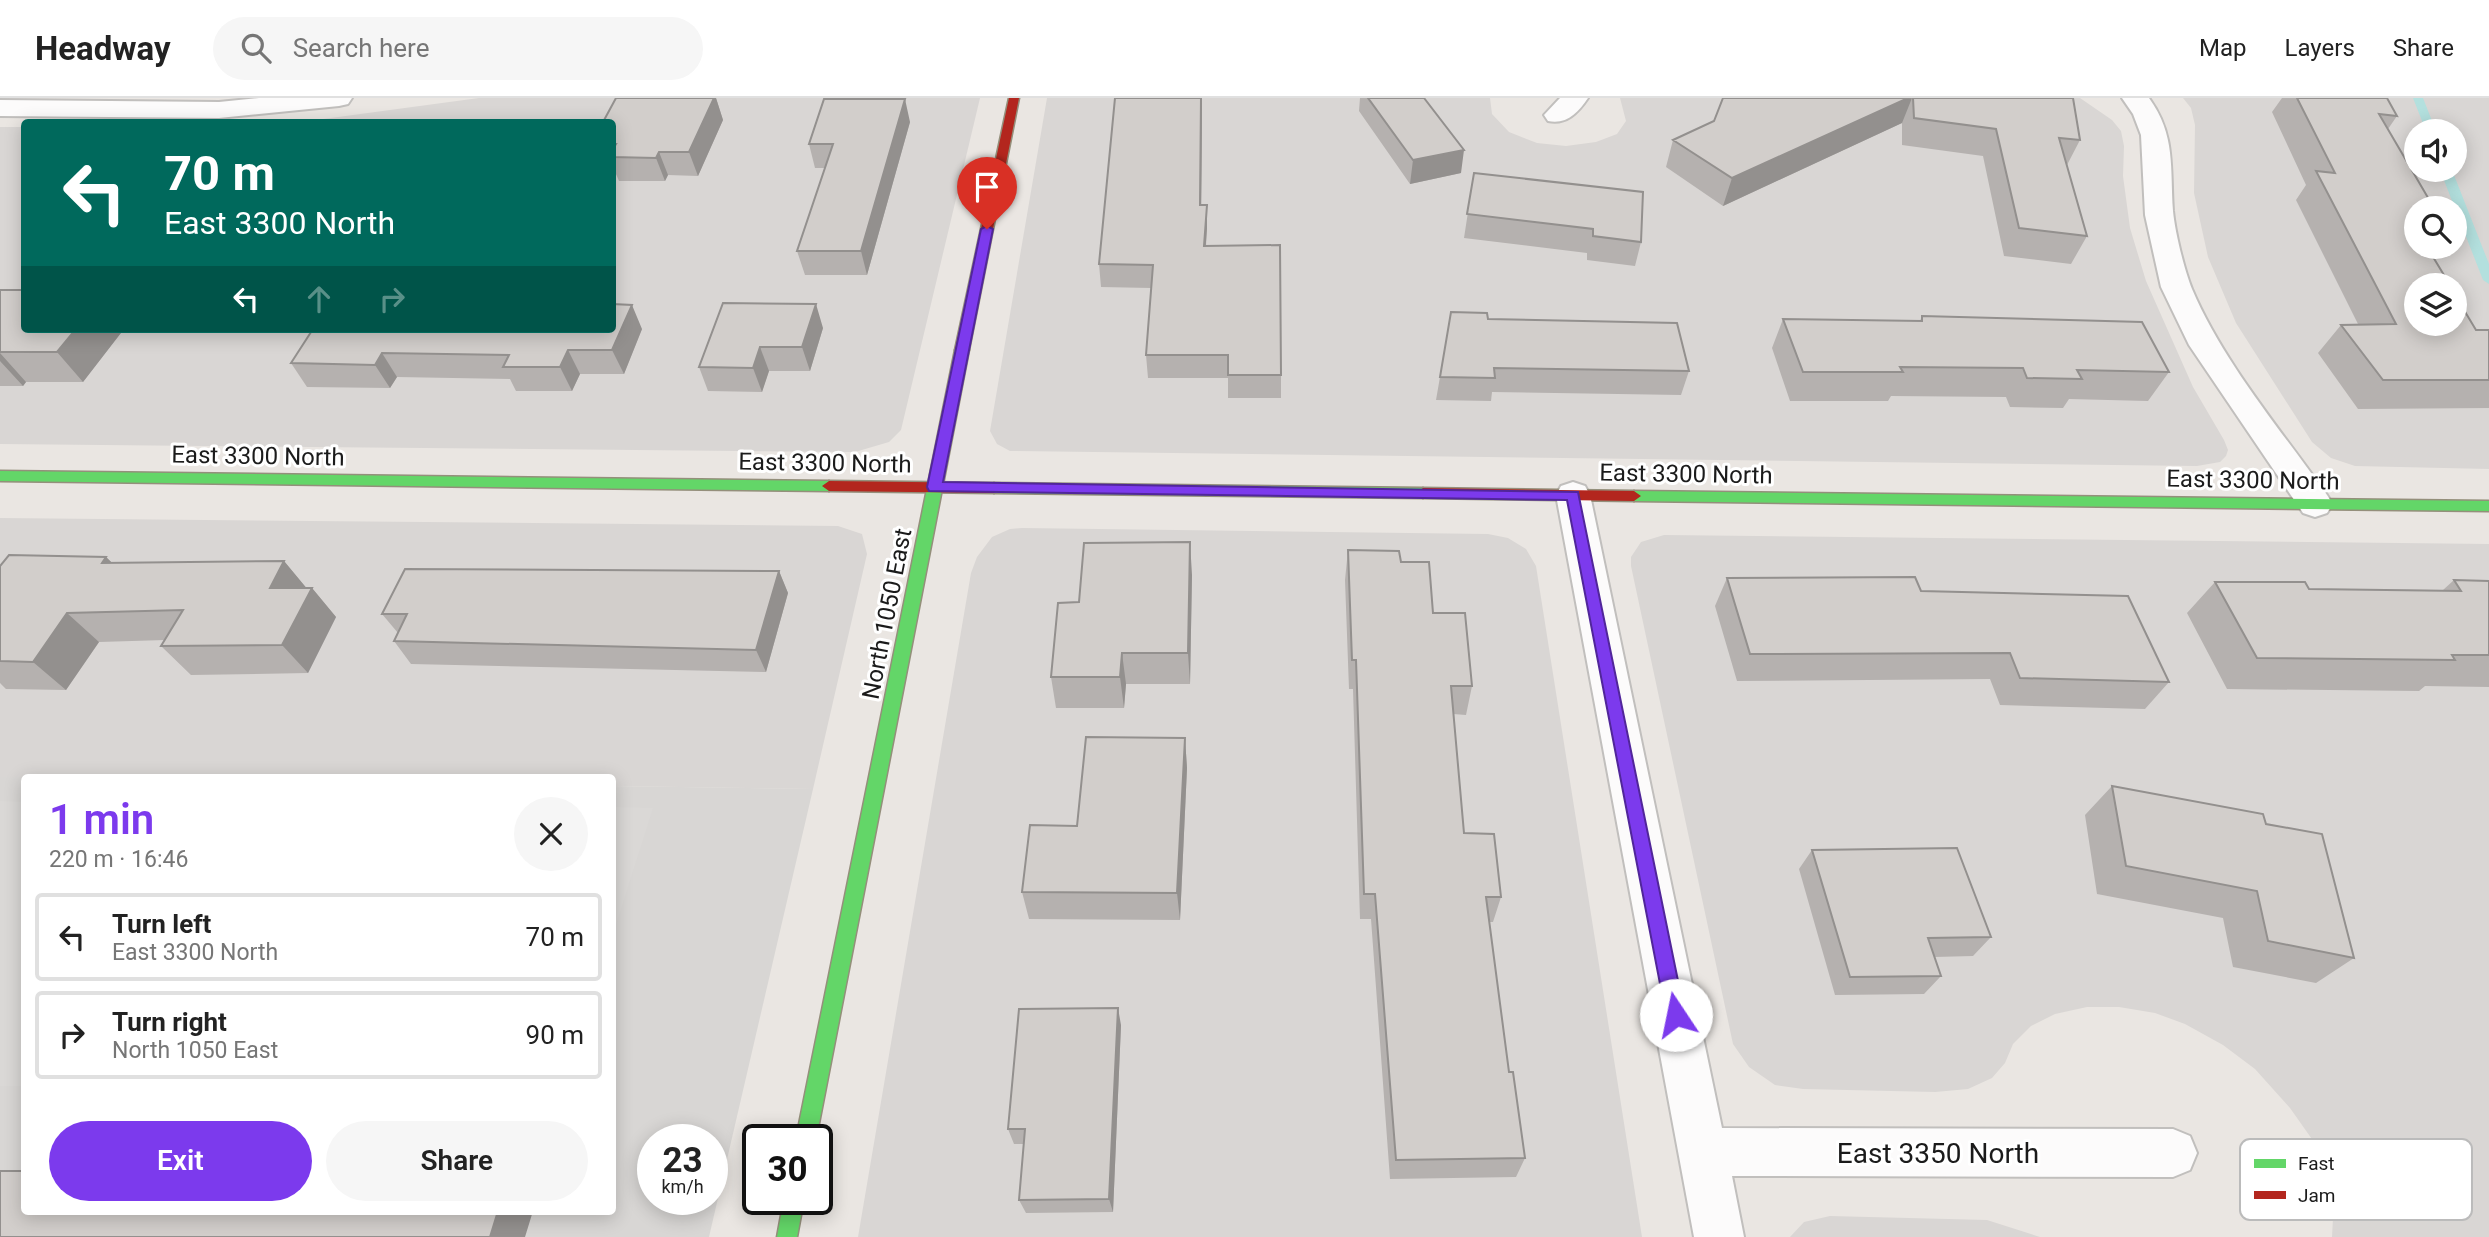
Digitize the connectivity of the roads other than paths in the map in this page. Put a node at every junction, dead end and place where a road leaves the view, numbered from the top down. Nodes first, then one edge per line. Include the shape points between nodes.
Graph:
1 (339, 98) edge
2 (1014, 98) edge
3 (2135, 98) edge
4 (0, 108) edge
5 (0, 476) edge
6 (934, 487) junction
7 (1573, 495) junction
8 (2315, 503) junction
9 (2489, 506) edge
10 (809, 1124) edge
11 (1703, 1152) junction
12 (2173, 1153) dead end
13 (791, 1215) edge
14 (787, 1237) edge
15 (1719, 1237) edge

1 - 4 street via 219,110
2 - 6 street, North 1050 East
3 - 8 street via 2155,135 2159,215 2176,287 2206,345
5 - 6 street, East 3300 North
6 - 7 street, East 3300 North
6 - 10 street, North 1050 East
7 - 8 street, East 3300 North
7 - 11 street
8 - 9 street, East 3300 North
11 - 12 street, East 3350 North
11 - 15 street
13 - 14 street

